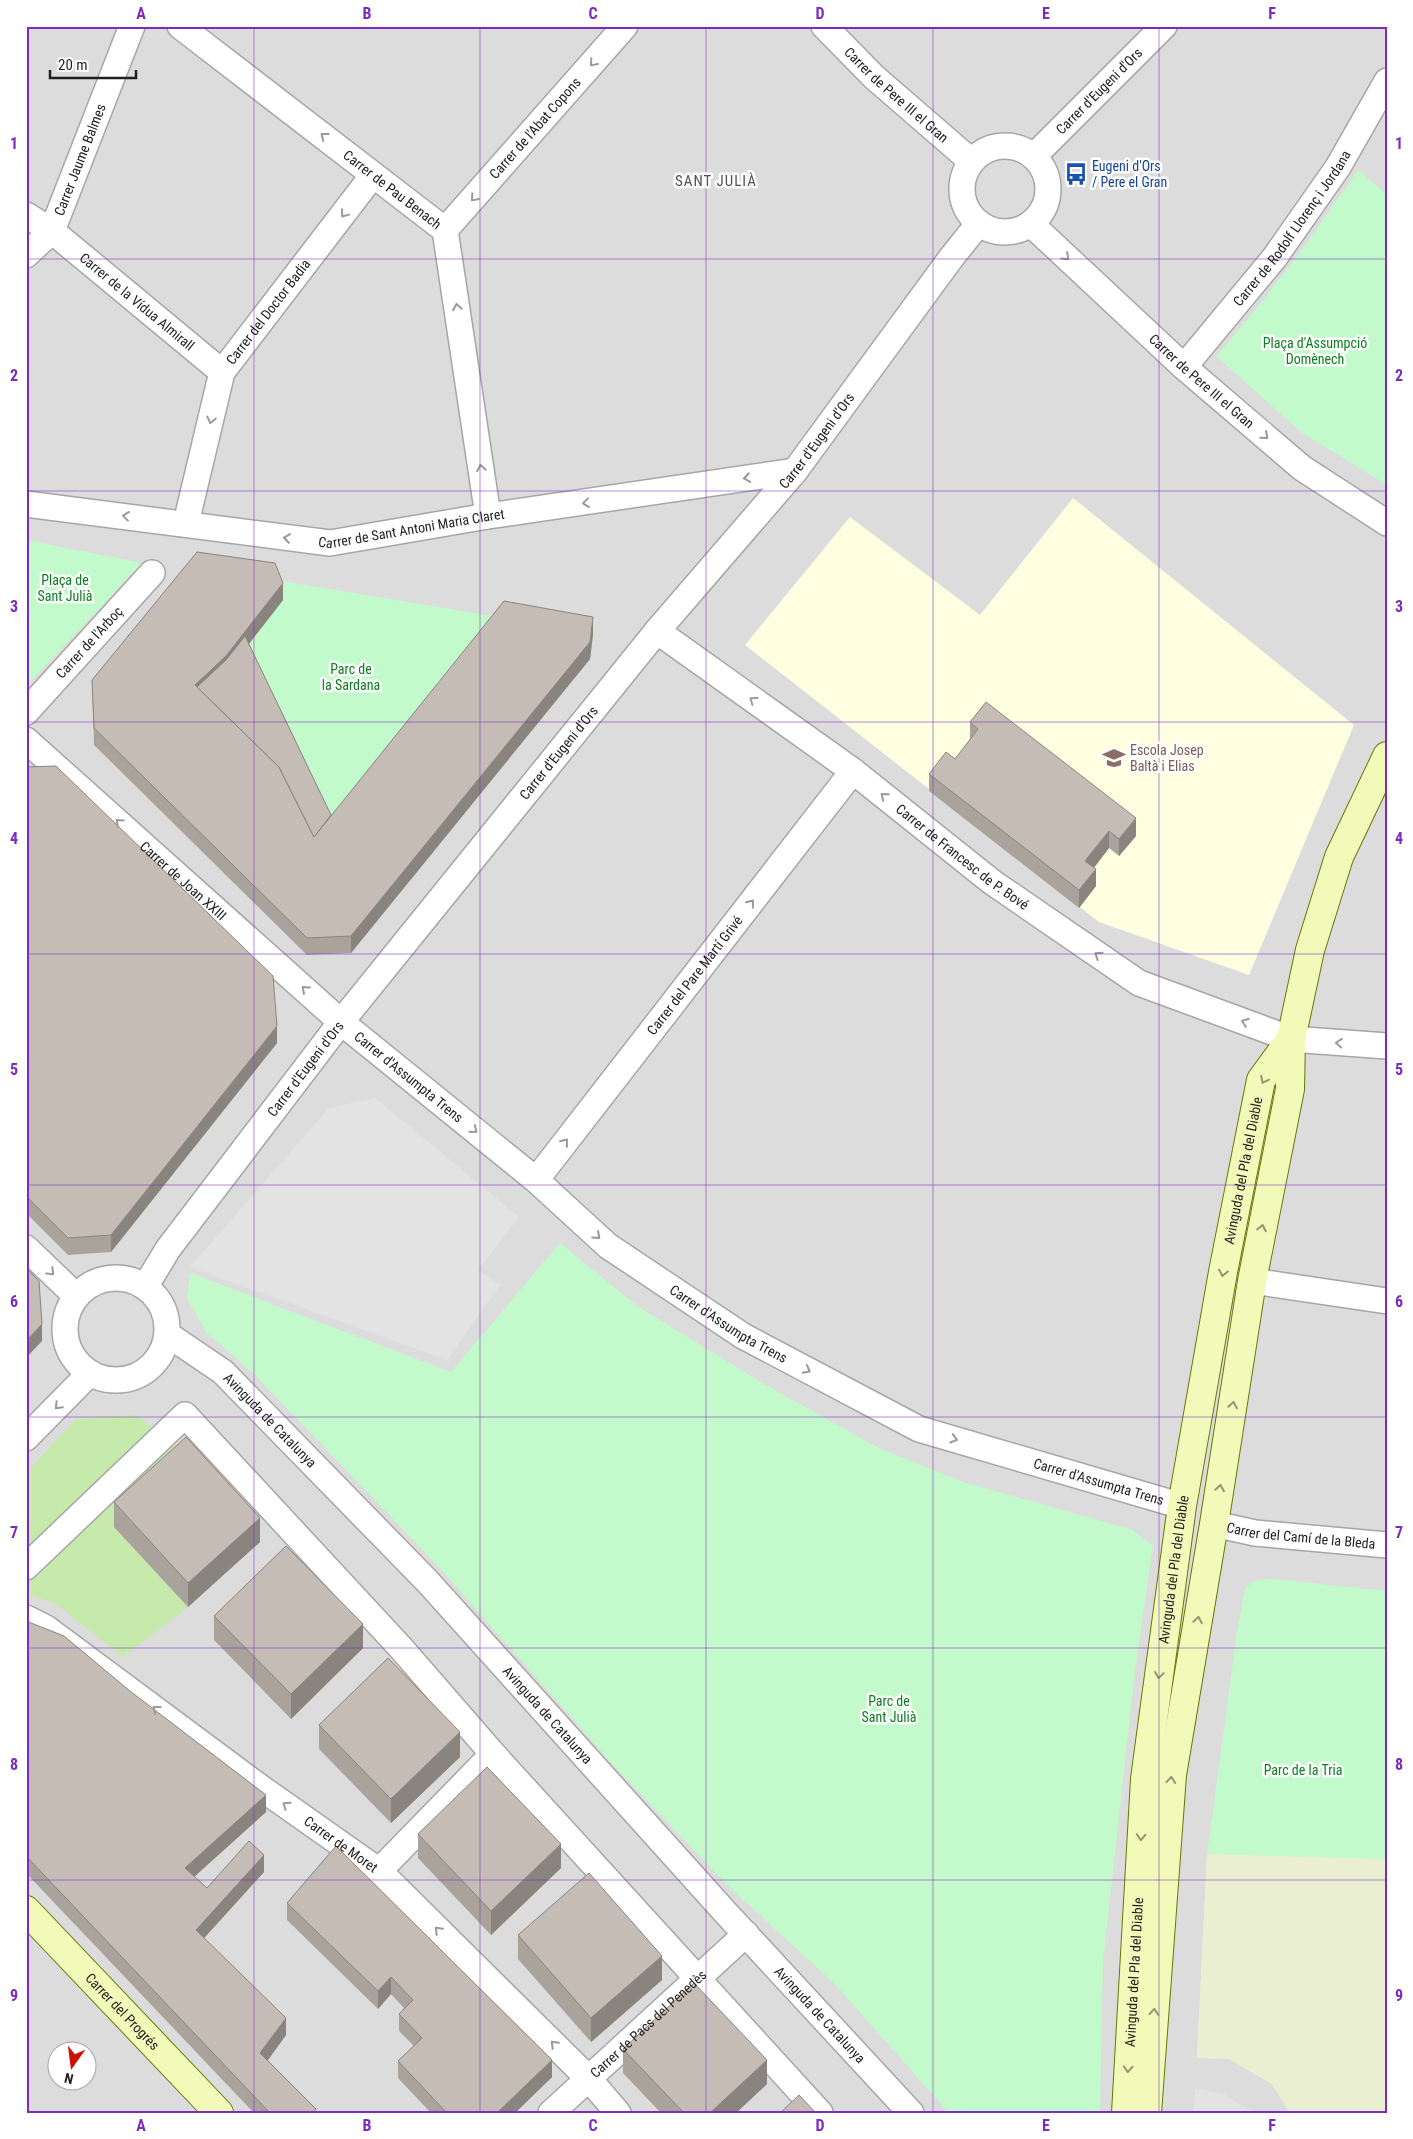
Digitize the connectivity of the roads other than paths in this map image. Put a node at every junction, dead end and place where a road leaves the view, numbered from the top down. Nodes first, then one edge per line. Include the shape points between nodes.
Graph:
1 (132, 26) edge
2 (180, 26) edge
3 (625, 26) edge
4 (824, 26) edge
5 (1164, 26) edge
6 (1387, 81) edge
7 (1034, 156) junction
8 (971, 160) junction
9 (374, 175) junction
10 (26, 215) edge
11 (978, 223) junction
12 (1031, 224) junction
13 (445, 230) junction
14 (52, 231) junction
15 (26, 255) edge
16 (1184, 367) junction
17 (222, 372) junction
18 (795, 471) junction
19 (26, 504) edge
20 (488, 516) junction
21 (186, 523) junction
22 (1387, 523) edge
23 (152, 573) dead end
24 (657, 632) junction
25 (26, 712) edge
26 (26, 740) edge
27 (1387, 756) edge
28 (853, 771) junction
29 (341, 1022) junction
30 (1291, 1040) junction
31 (1387, 1046) edge
32 (536, 1180) junction
33 (26, 1248) edge
34 (1252, 1281) junction
35 (145, 1287) junction
36 (76, 1296) junction
37 (1387, 1301) edge
38 (167, 1334) junction
39 (90, 1373) junction
40 (26, 1438) edge
41 (1182, 1506) junction
42 (1214, 1524) junction
43 (1387, 1546) edge
44 (26, 1568) edge
45 (26, 1618) edge
46 (493, 1754) junction
47 (379, 1871) junction
48 (26, 1910) edge
49 (746, 1934) junction
50 (697, 1978) junction
51 (589, 2079) junction
52 (219, 2113) edge
53 (550, 2113) edge
54 (618, 2113) edge
55 (820, 2113) edge
56 (911, 2113) edge
57 (1126, 2113) edge
58 (1147, 2113) edge

1 - 14 street, Carrer Jaume Balmes
9 -> 2 street, Carrer de Pau Benach
3 -> 13 street, Carrer de l'Abat Copons
4 - 8 street, Carrer de Pere III el Gran via 874,77
5 - 7 street, Carrer d'Eugeni d'Ors
6 - 16 street, Carrer de Rodolf Llorenç i Jordana via 1338,167 1275,256
7 - 8 street via 1017,146 1001,145 986,149
7 - 12 street via 1044,167 1049,194 1043,211
8 - 11 street via 963,176 961,191 965,206
9 - 13 street, Carrer de Pau Benach
9 -> 17 street, Carrer del Doctor Badia
10 - 14 street, Carrer de la Vídua Almirall
11 - 12 street via 990,230 1014,232
11 - 18 street, Carrer d'Eugeni d'Ors
12 -> 16 street, Carrer de Pere III el Gran
20 -> 13 street, Carrer de Pau Benach
14 - 15 street, Carrer Jaume Balmes
14 - 17 street, Carrer de la Vídua Almirall
16 -> 22 street, Carrer de Pere III el Gran via 1302,468
17 -> 21 street, Carrer del Doctor Badia
18 -> 20 street, Carrer de Sant Antoni Maria Claret
18 - 24 street, Carrer d'Eugeni d'Ors
21 -> 19 street, Carrer de Sant Antoni Maria Claret
20 -> 21 street, Carrer de Sant Antoni Maria Claret via 330,544
23 - 25 street, Carrer de l'Arboç
28 -> 24 street, Carrer de Francesc de P. Bové
24 - 29 street, Carrer d'Eugeni d'Ors
29 -> 26 street, Carrer de Joan XXIII
27 - 30 street, Avinguda del Pla del Diable via 1339,857 1310,950
30 -> 28 street, Carrer de Francesc de P. Bové via 1139,983 992,882
32 -> 28 street, Carrer del Pare Martí Grivé
29 -> 32 street, Carrer d'Assumpta Trens
29 - 35 street, Carrer d'Eugeni d'Ors via 168,1249
31 -> 30 street, Carrer de Francesc de P. Bové
34 -> 30 street, Avinguda del Pla del Diable via 1290,1088
30 -> 41 street, Avinguda del Pla del Diable via 1261,1080
32 -> 41 street, Carrer d'Assumpta Trens via 608,1246 743,1336 919,1429
33 -> 36 street
34 - 37 street
42 -> 34 street, Avinguda del Pla del Diable
35 - 36 street via 132,1280 116,1278 101,1280
35 - 38 street via 158,1300 166,1316
36 - 39 street via 67,1312 64,1329 68,1347 77,1362
38 - 39 street via 159,1356 142,1373 120,1380
38 - 49 street, Avinguda de Catalunya via 223,1372 422,1575
39 -> 40 street
41 -> 57 street, Avinguda del Pla del Diable via 1144,1779
42 - 43 street, Carrer del Camí de la Bleda via 1255,1533
58 -> 42 street, Avinguda del Pla del Diable via 1172,1775
44 - 46 street via 185,1415 293,1546 401,1648
47 -> 45 street, Carrer de Moret via 46,1628
46 - 47 street
46 - 50 street
51 -> 47 street, Carrer de Moret
48 - 52 street, Carrer del Progrés
49 - 50 street, Carrer de Pacs del Penedès
49 - 56 street, Avinguda de Catalunya
50 - 51 street, Carrer de Pacs del Penedès
50 - 55 street
51 - 53 street, Carrer de Pacs del Penedès
51 - 54 street, Carrer de Moret

